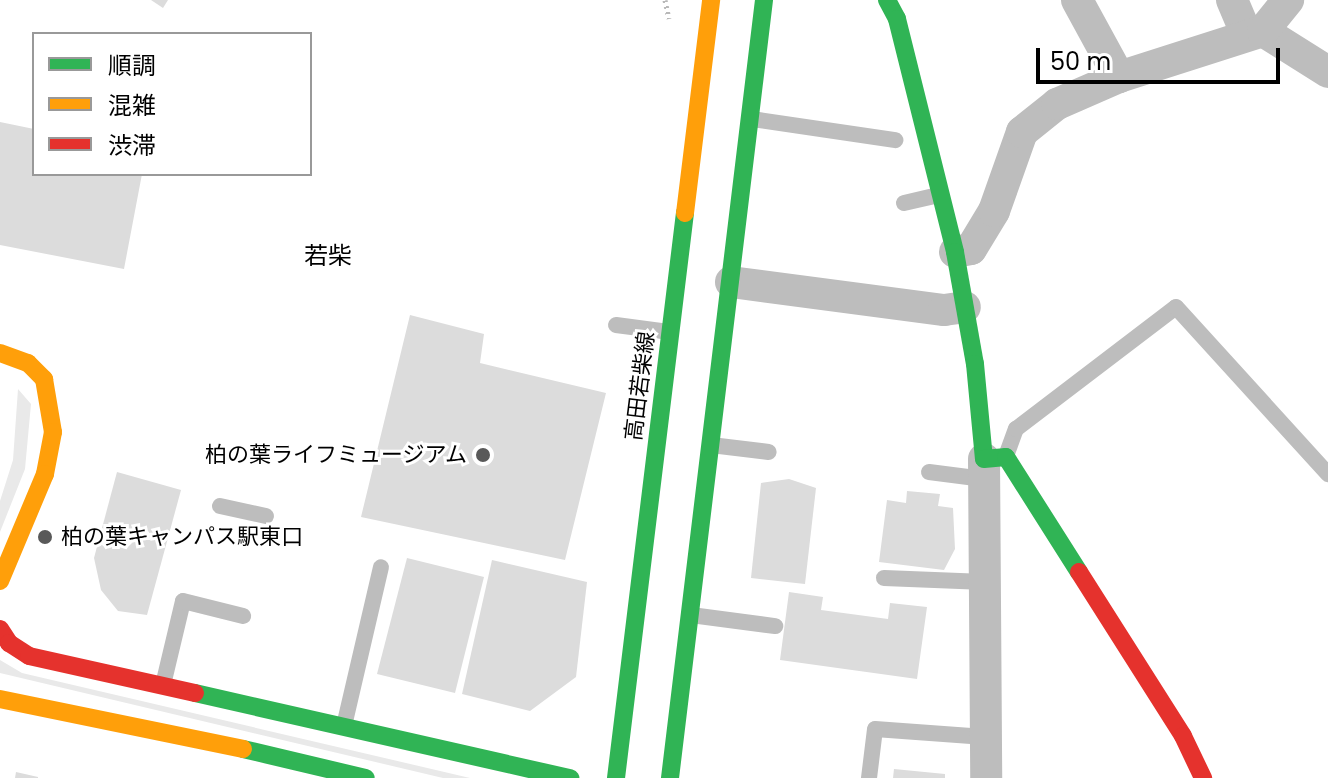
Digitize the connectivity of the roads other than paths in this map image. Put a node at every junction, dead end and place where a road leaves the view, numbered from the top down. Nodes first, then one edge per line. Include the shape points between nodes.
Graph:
1 (711, 0) edge
2 (764, 0) edge
3 (887, 0) edge
4 (1077, 0) edge
5 (1232, 0) edge
6 (1288, 0) edge
7 (1255, 33) junction
8 (1328, 72) edge
9 (1119, 77) junction
10 (751, 118) junction
11 (895, 140) dead end
12 (940, 195) junction
13 (904, 203) dead end
14 (955, 252) junction
15 (731, 282) junction
16 (965, 307) junction
17 (616, 325) dead end
18 (671, 332) junction
19 (0, 353) edge
20 (711, 445) junction
21 (769, 452) dead end
22 (991, 465) junction
23 (929, 472) dead end
24 (1328, 474) edge
25 (220, 506) dead end
26 (266, 516) dead end
27 (381, 567) dead end
28 (884, 578) dead end
29 (0, 581) edge
30 (985, 582) junction
31 (690, 614) junction
32 (243, 616) dead end
33 (775, 626) dead end
34 (0, 629) edge
35 (163, 687) junction
36 (0, 699) edge
37 (344, 728) junction
38 (985, 737) junction
39 (366, 778) edge
40 (570, 778) edge
41 (616, 778) edge
42 (670, 778) edge
43 (869, 778) edge
44 (986, 778) edge
45 (1203, 778) edge

1 - 18 street, 高田若柴線
2 - 10 street
3 - 12 street via 897,19
4 - 9 street
5 - 7 street
6 - 7 street
7 - 8 street
7 - 9 street
9 - 14 street via 1057,104 1022,132 994,211 971,249
10 - 11 lane
10 - 15 street
12 - 13 lane
12 - 14 street
14 - 16 street
15 - 16 street via 944,310
15 - 20 street
16 - 22 street
17 - 18 lane
18 - 41 street, 高田若柴線
19 - 29 street via 28,363 44,379 53,432 45,474
20 - 21 lane
20 - 31 street
22 - 23 lane
22 - 24 lane via 1016,429 1176,307
22 - 30 street
22 - 45 street via 1183,736
25 - 26 lane
27 - 37 lane
28 - 30 lane
30 - 38 street
31 - 33 lane
31 - 42 street
32 - 35 lane via 200,599 183,601
34 - 35 street via 9,643 29,656
35 - 37 street
36 - 39 street via 140,724
37 - 40 street
38 - 43 lane via 969,740 875,729
38 - 44 street

